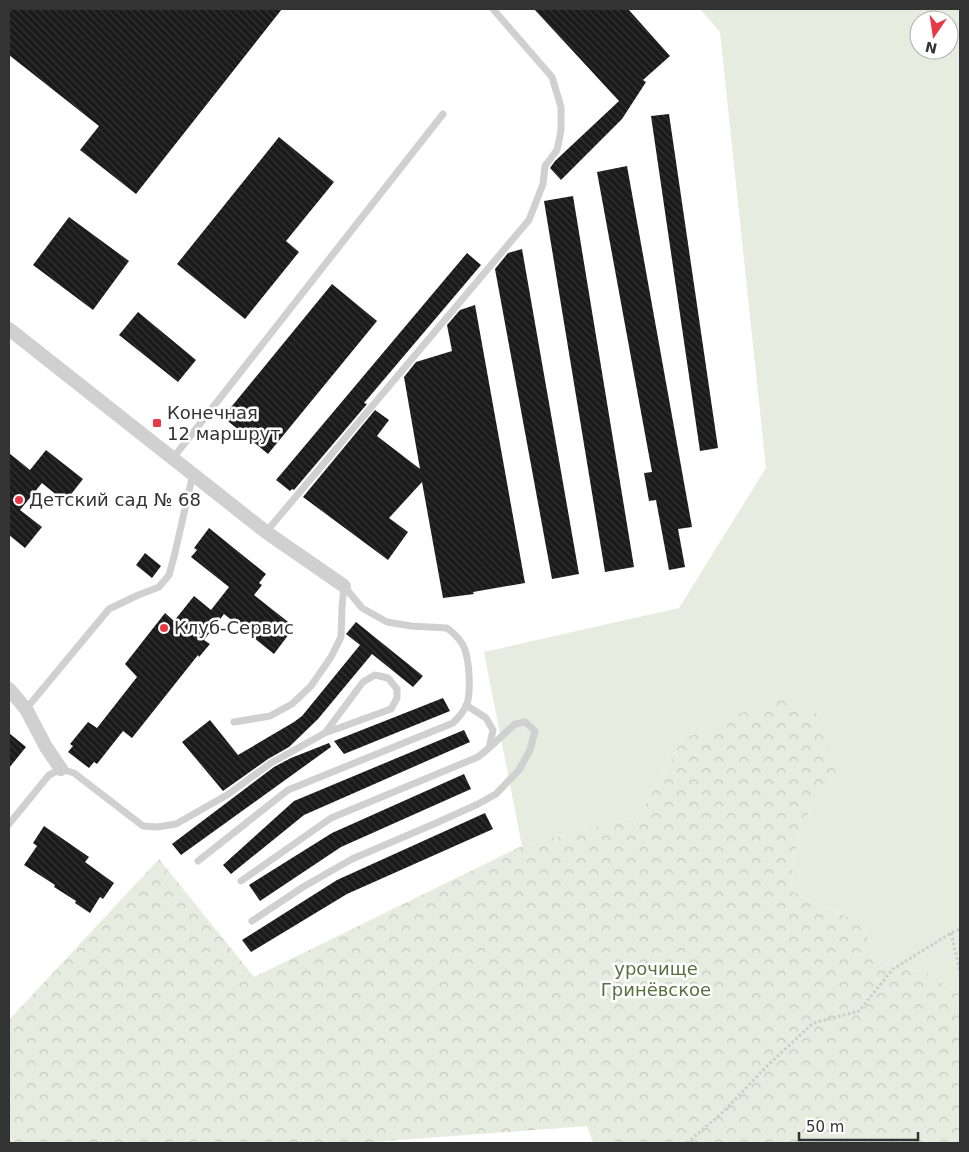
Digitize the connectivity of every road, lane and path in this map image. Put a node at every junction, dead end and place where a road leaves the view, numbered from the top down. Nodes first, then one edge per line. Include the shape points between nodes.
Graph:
1 (492, 9) edge
2 (443, 114) dead end
3 (9, 329) edge
4 (173, 458) junction
5 (193, 474) junction
6 (266, 532) junction
7 (344, 586) junction
8 (10, 691) edge
9 (466, 705) junction
10 (26, 709) junction
11 (234, 722) dead end
12 (325, 733) junction
13 (489, 748) junction
14 (61, 769) junction
15 (9, 824) edge
16 (198, 861) dead end
17 (241, 881) dead end
18 (252, 921) dead end
19 (960, 929) edge
20 (951, 933) junction
21 (960, 970) edge
22 (687, 1143) edge

1 - 6 lane via 552,77 561,106 557,150 545,166 543,184 529,220
2 - 4 lane
3 - 4 street
4 - 5 street
5 - 6 street
5 - 10 lane via 174,557 159,587 109,609
6 - 7 street
7 - 9 lane via 362,608 387,622 447,628 462,643 468,660 470,684
7 - 11 lane via 341,637 311,686 292,704 270,716
8 - 10 street
9 - 13 lane via 486,718 493,730
9 - 16 lane via 453,723 288,790
10 - 14 street
12 - 12 lane via 391,709 397,698 397,689 382,676 376,675 363,682
12 - 14 lane via 271,763 227,795 176,824 156,827 143,826 74,773
13 - 17 lane via 478,757 331,818
13 - 18 lane via 515,724 525,722 535,731 530,750 519,770 496,794 352,859
14 - 15 lane via 49,775
19 - 20 path
20 - 21 path
20 - 22 path via 893,969 859,1011 813,1023

